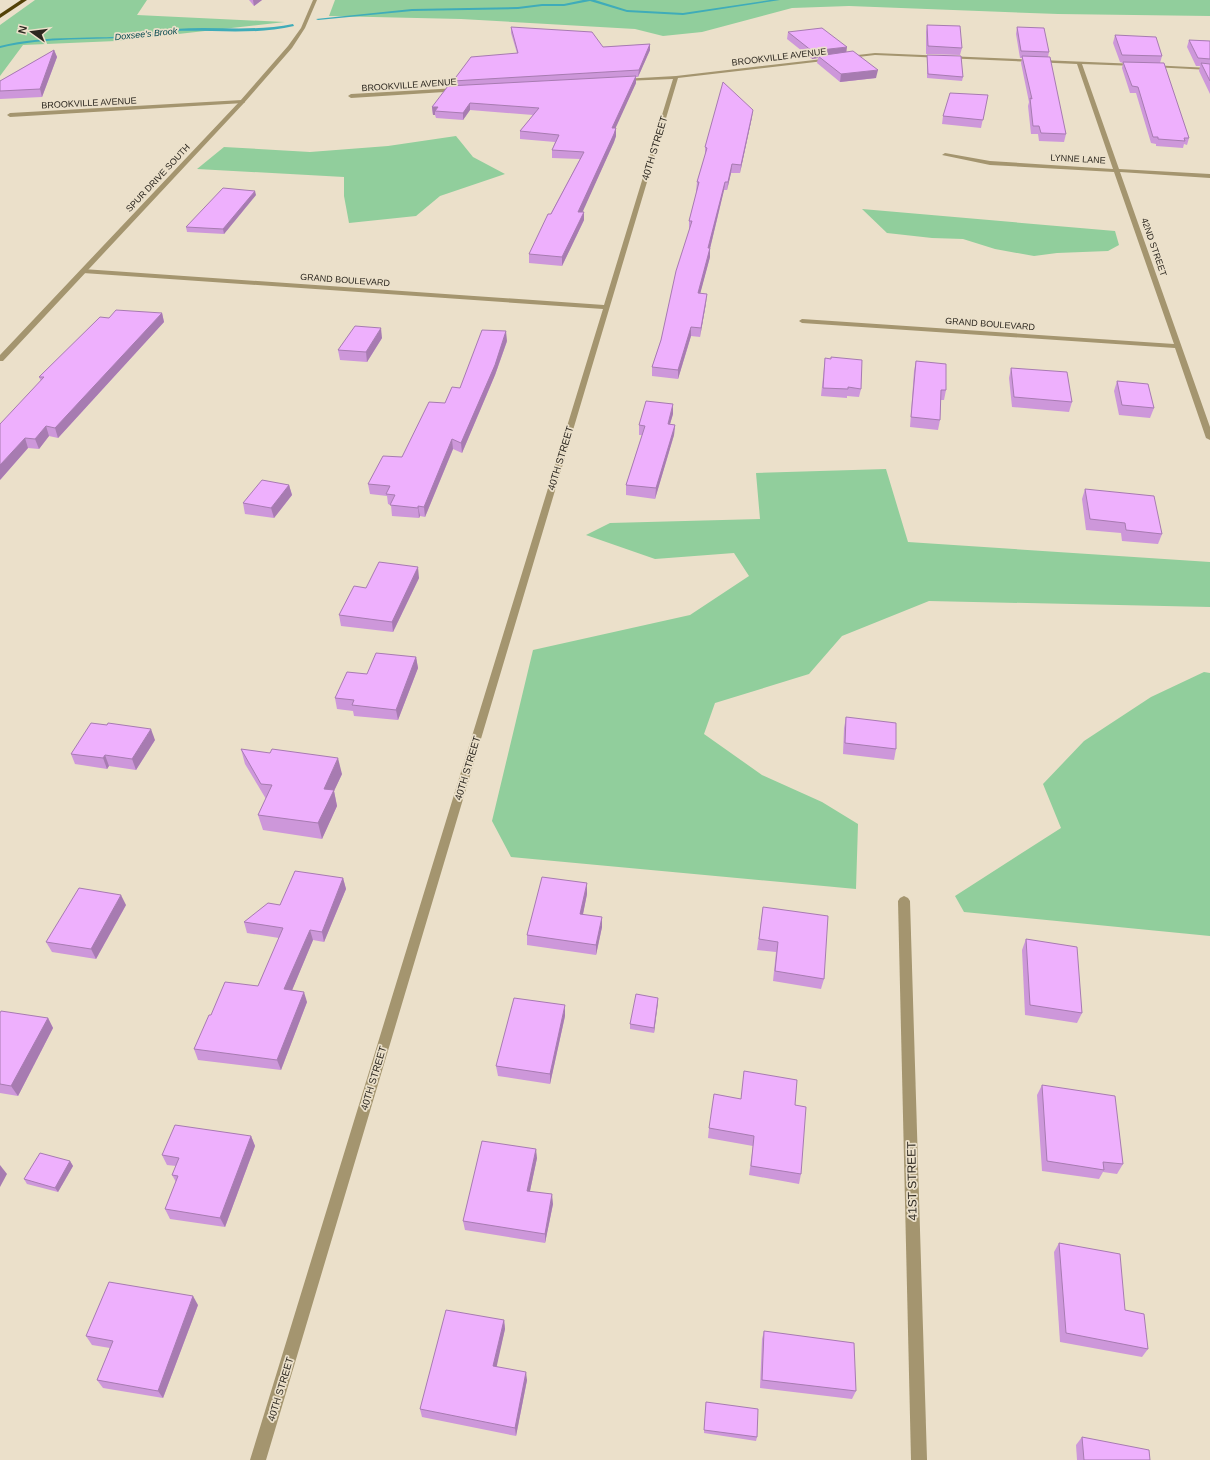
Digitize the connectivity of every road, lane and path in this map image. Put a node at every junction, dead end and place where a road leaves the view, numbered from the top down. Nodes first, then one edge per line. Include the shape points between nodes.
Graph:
1 (24, 0) edge
2 (315, 0) edge
3 (0, 16) edge
4 (1079, 62) junction
5 (1141, 66) edge
6 (1148, 66) edge
7 (1210, 69) edge
8 (676, 77) junction
9 (621, 80) edge
10 (462, 89) edge
11 (351, 96) dead end
12 (242, 102) junction
13 (10, 115) dead end
14 (945, 155) dead end
15 (1116, 171) junction
16 (1210, 176) edge
17 (83, 271) junction
18 (606, 307) junction
19 (802, 321) dead end
20 (1177, 346) junction
21 (0, 359) edge
22 (1210, 438) edge
23 (904, 901) dead end
24 (258, 1460) edge
25 (919, 1460) edge

1 - 3 highway
2 - 12 street, SPUR DRIVE SOUTH via 303,28 290,47
4 - 5 street, BROOKVILLE AVENUE
4 - 8 street, BROOKVILLE AVENUE via 875,54
4 - 15 street, 42ND STREET
6 - 7 street
8 - 9 street, BROOKVILLE AVENUE
8 - 18 street, 40TH STREET
10 - 11 street, BROOKVILLE AVENUE
12 - 13 street, BROOKVILLE AVENUE
12 - 17 street, SPUR DRIVE SOUTH
14 - 15 street, LYNNE LANE via 990,163
15 - 16 street, LYNNE LANE
15 - 20 street, 42ND STREET
17 - 18 street, GRAND BOULEVARD
17 - 21 street, SPUR DRIVE SOUTH
18 - 24 street, 40TH STREET
19 - 20 street, GRAND BOULEVARD
20 - 22 street, 42ND STREET
23 - 25 street, 41ST STREET

